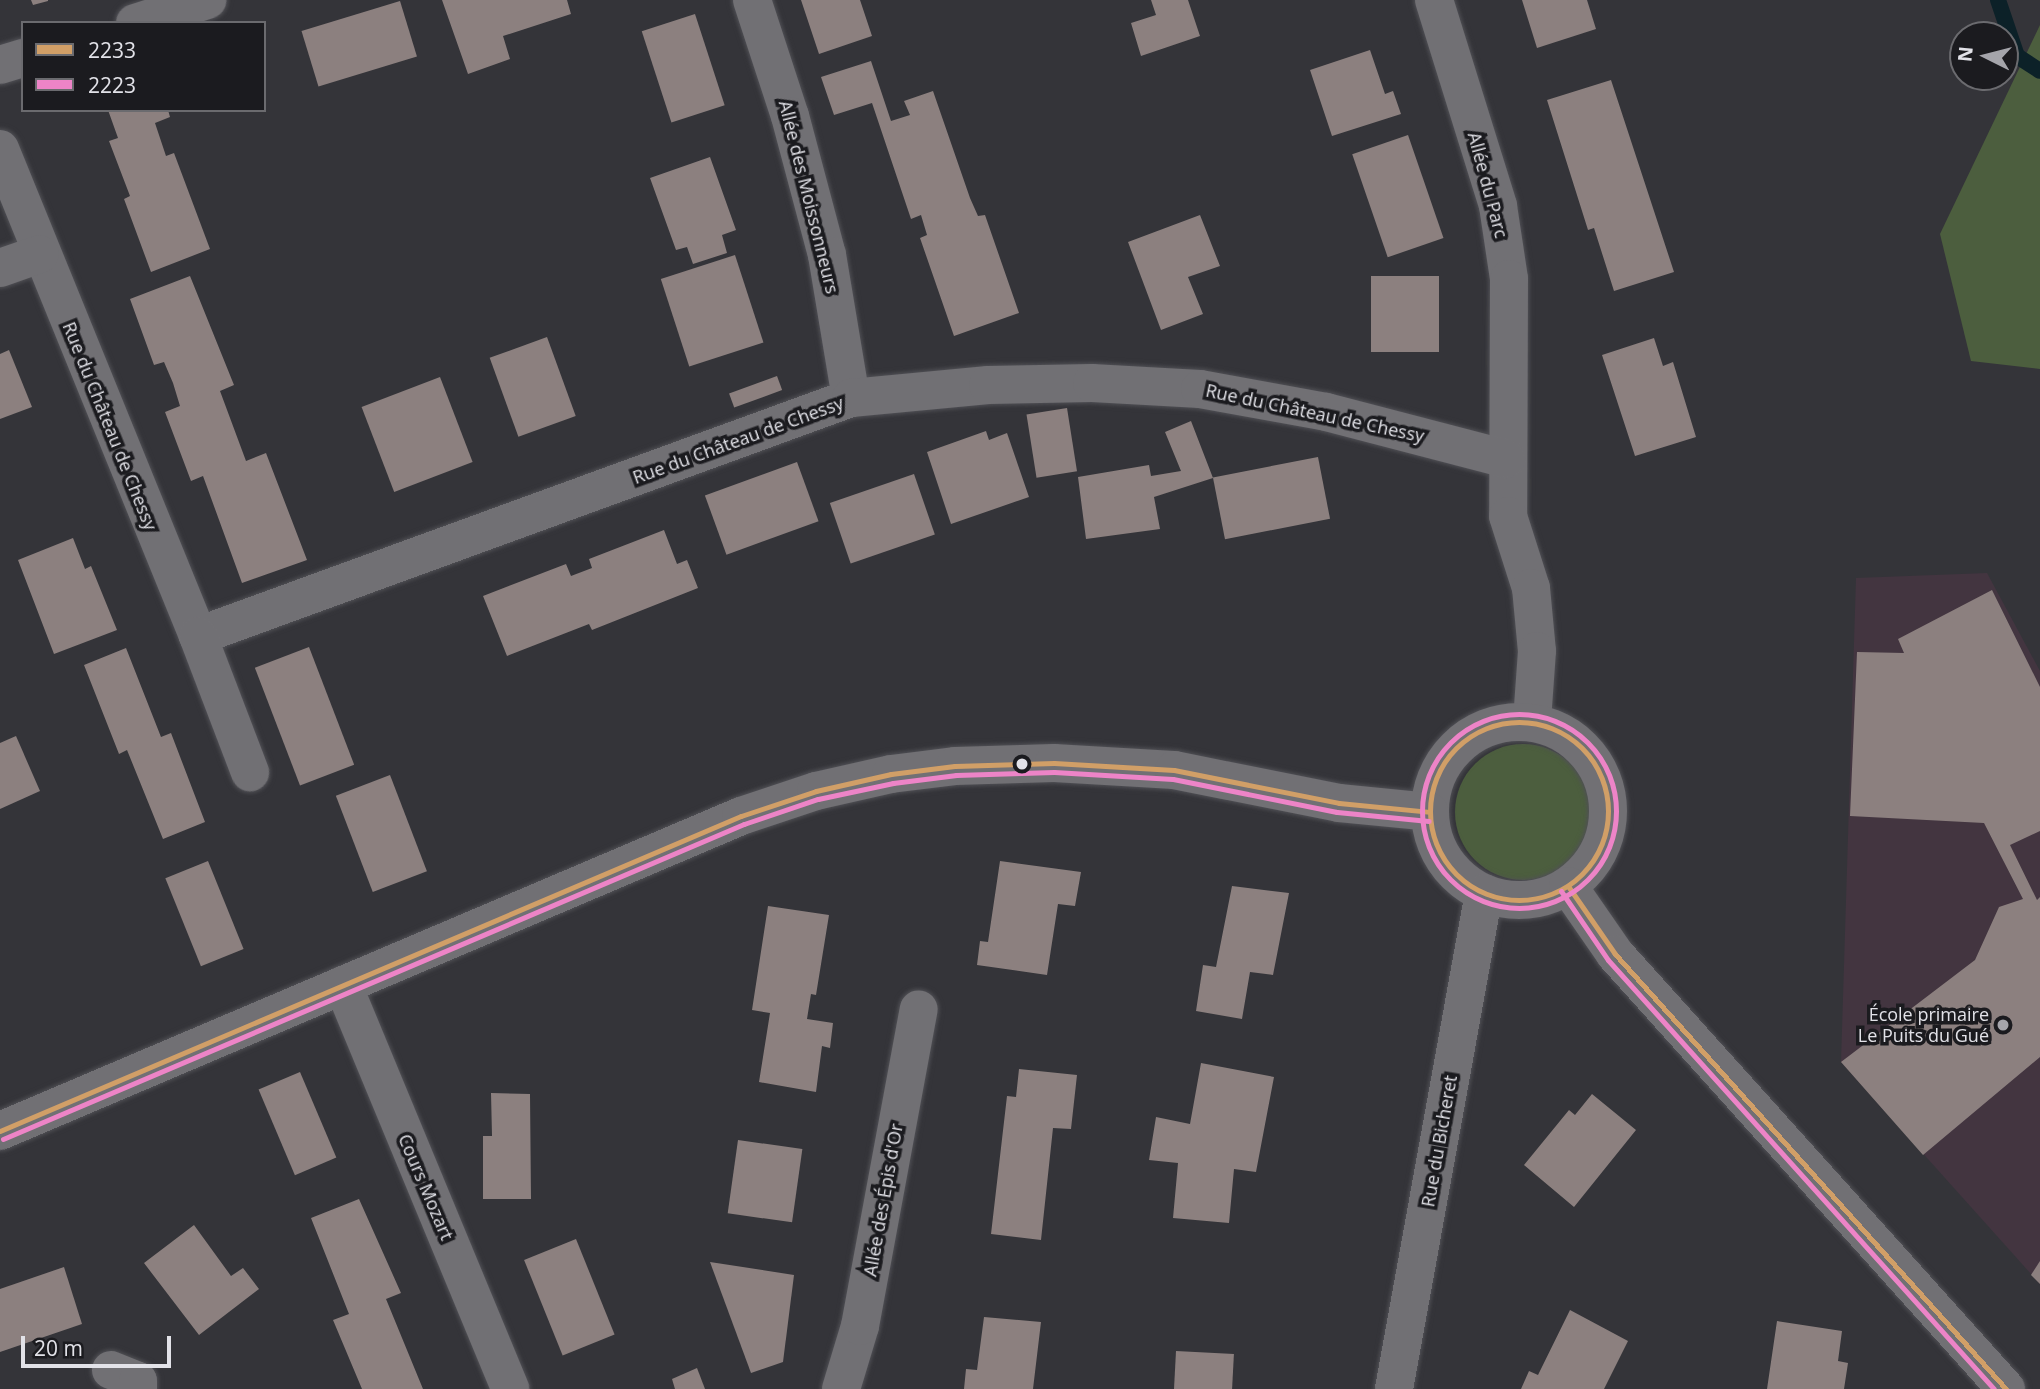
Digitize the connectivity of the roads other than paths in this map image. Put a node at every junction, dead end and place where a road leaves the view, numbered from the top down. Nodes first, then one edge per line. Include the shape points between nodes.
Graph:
1 (207, 0) edge
2 (752, 0) edge
3 (1434, 0) edge
4 (141, 21) edge
5 (21, 59) edge
6 (0, 65) edge
7 (0, 149) edge
8 (40, 254) junction
9 (0, 268) edge
10 (851, 398) junction
11 (1506, 459) junction
12 (198, 636) junction
13 (1532, 722) junction
14 (250, 772) dead end
15 (1430, 812) junction
16 (1568, 886) junction
17 (1484, 893) junction
18 (342, 985) junction
19 (919, 1009) dead end
20 (0, 1131) edge
21 (510, 1389) edge
22 (841, 1389) edge
23 (1394, 1389) edge
24 (2006, 1389) edge

1 - 4 street
2 - 10 street, Allée des Moissonneurs via 790,116 827,255
3 - 11 street, Allée du Parc via 1498,206 1509,279
5 - 6 street
7 - 8 street, Rue du Château de Chessy
8 - 9 street
8 - 12 street, Rue du Château de Chessy
10 - 11 street, Rue du Château de Chessy via 1001,385 1200,389 1326,412
10 - 12 street, Rue du Château de Chessy
11 - 13 street, Allée du Parc via 1508,516 1531,587 1537,651
12 - 14 street, Rue du Château de Chessy
13 - 15 street via 1494,725 1461,743 1437,774
13 - 16 street via 1566,734 1592,758 1607,791 1608,827 1593,861
15 - 17 street via 1445,861 1462,880
15 - 18 street via 1339,803 1174,770 1054,763 955,766 891,774 816,791 741,817
16 - 17 street via 1541,898 1512,900
16 - 24 street via 1615,954
17 - 23 street, Rue du Bicheret
18 - 20 street
18 - 21 street, Cours Mozart
19 - 22 street, Allée des Épis d'Or via 860,1326

